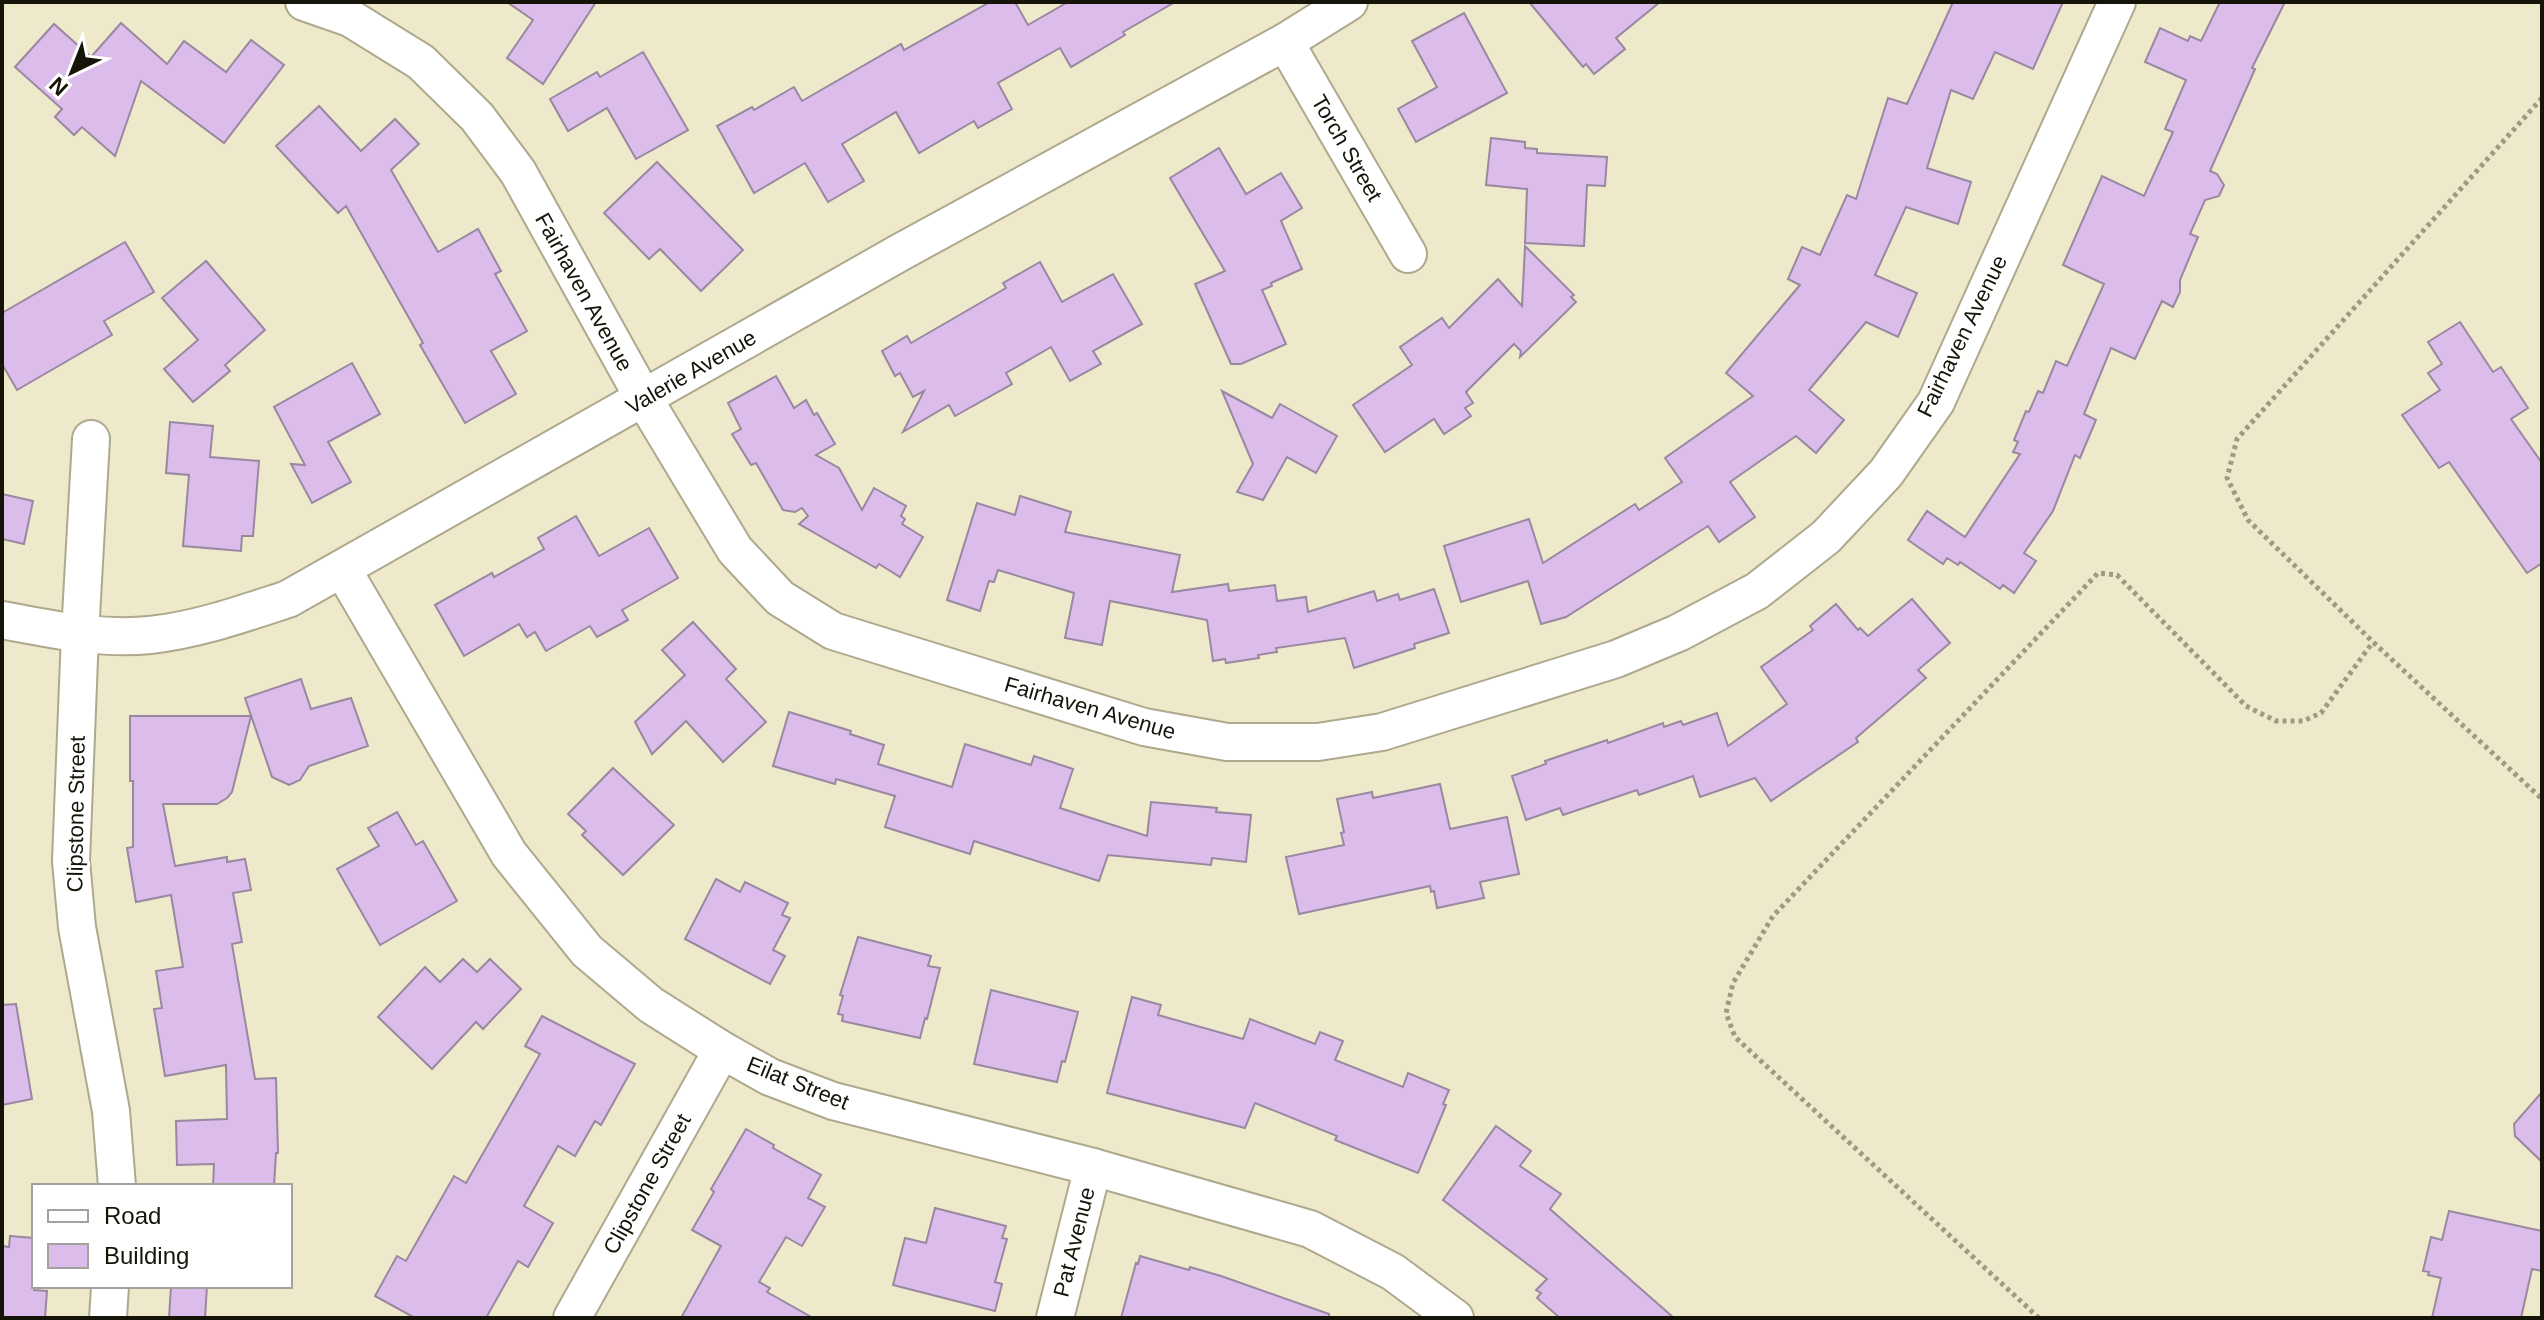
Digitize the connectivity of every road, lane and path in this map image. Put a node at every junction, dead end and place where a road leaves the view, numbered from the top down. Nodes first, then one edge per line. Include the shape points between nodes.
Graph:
1 (304, 2) edge
2 (1349, 2) edge
3 (2117, 2) edge
4 (1285, 42) junction
5 (2542, 98) edge
6 (1408, 254) dead end
7 (644, 399) junction
8 (91, 439) dead end
9 (343, 570) junction
10 (2, 620) edge
11 (80, 634) junction
12 (2373, 642) junction
13 (2542, 799) edge
14 (722, 1050) junction
15 (1093, 1167) junction
16 (117, 1184) edge
17 (110, 1288) edge
18 (108, 1318) edge
19 (572, 1318) edge
20 (1055, 1318) edge
21 (1455, 1318) edge
22 (2039, 1318) edge

1 - 7 street, Fairhaven Avenue via 350,18 421,62 477,117 518,172
2 - 4 street, Valerie Avenue
3 - 7 street, Fairhaven Avenue via 1936,402 1886,473 1826,537 1757,591 1678,633 1616,659 1382,732 1318,742 1227,742 1144,727 833,631 780,598 735,550
4 - 6 street, Torch Street
4 - 7 street, Valerie Avenue
5 - 12 path via 2237,439 2227,478 2248,520
7 - 9 street, Valerie Avenue
8 - 11 street, Clipstone Street
9 - 11 street, Valerie Avenue via 288,599 207,625 148,635
9 - 14 street, Eilat Street via 509,854 587,951 651,1005
10 - 11 street, Valerie Avenue
11 - 16 street, Clipstone Street via 71,861 77,927 111,1111
12 - 13 path
12 - 22 path via 2321,713 2303,721 2276,721 2246,706 2117,575 2098,573 1773,916 1733,983 1726,1013 1735,1037
14 - 15 street, Eilat Street via 770,1077 833,1101
14 - 19 street, Clipstone Street
15 - 20 street, Pat Avenue
15 - 21 street, Eilat Street via 1310,1229 1393,1272
17 - 18 street

